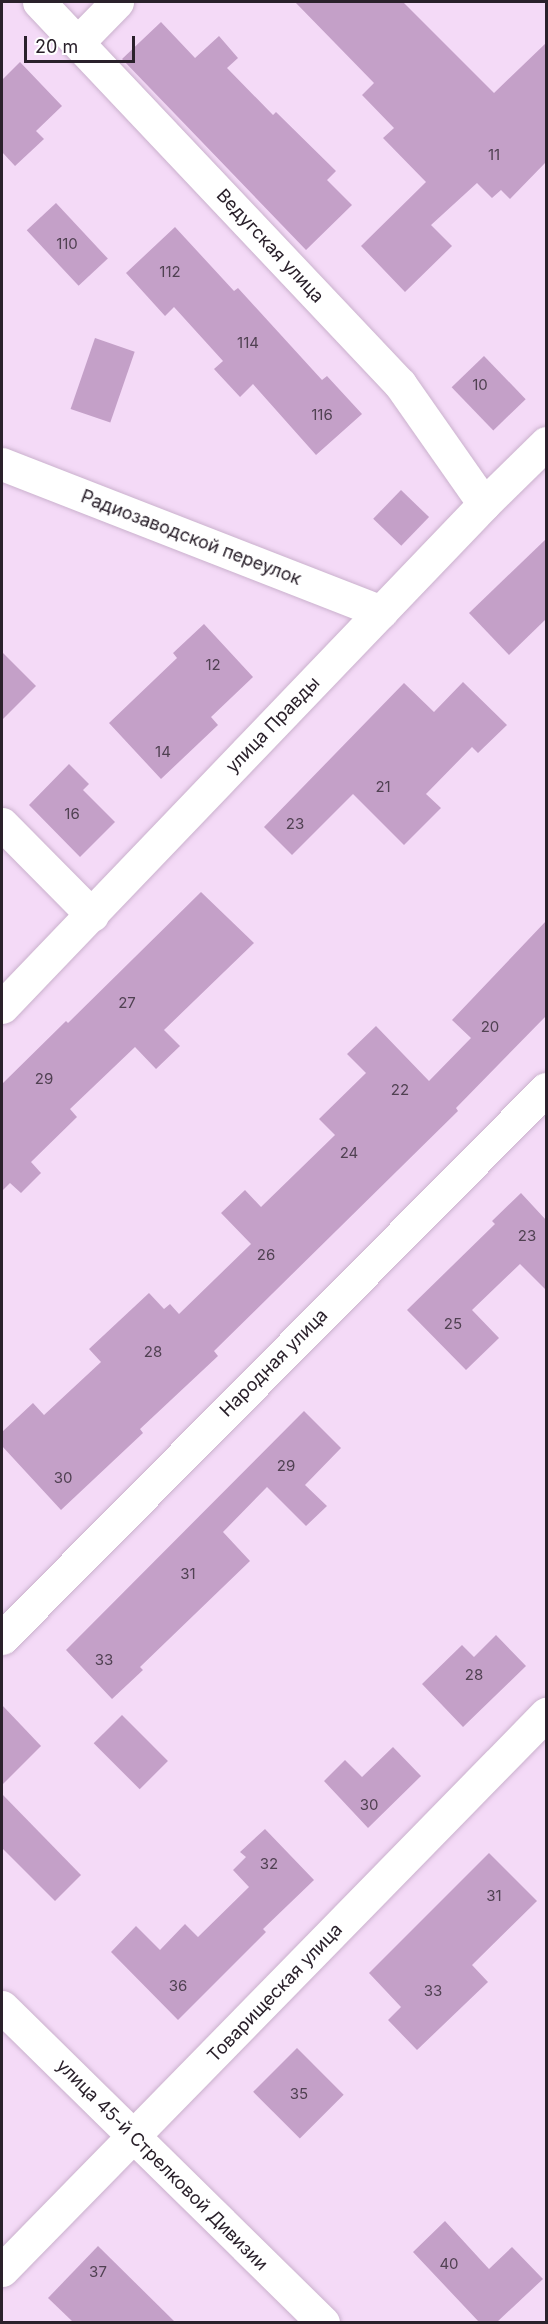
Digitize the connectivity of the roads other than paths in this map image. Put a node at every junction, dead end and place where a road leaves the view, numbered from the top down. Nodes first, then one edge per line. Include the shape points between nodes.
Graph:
1 (39, 2) edge
2 (117, 2) edge
3 (78, 42) junction
4 (546, 443) edge
5 (2, 464) edge
6 (484, 504) junction
7 (381, 612) junction
8 (2, 824) edge
9 (92, 915) junction
10 (2, 1008) edge
11 (546, 1089) edge
12 (2, 1638) edge
13 (546, 1714) edge
14 (2, 2007) edge
15 (134, 2137) junction
16 (2, 2271) edge
17 (322, 2322) edge

1 - 3 street, Ведугская улица
2 - 3 street
3 - 6 street, Ведугская улица via 400,384
4 - 6 street, улица Правды
5 - 7 street, Радиозаводской переулок
6 - 7 street, улица Правды
7 - 9 street, улица Правды
8 - 9 street
9 - 10 street, улица Правды
11 - 12 street, Народная улица
13 - 15 street, Товарищеская улица
14 - 15 street, улица 45-й Стрелковой Дивизии
15 - 16 street, Товарищеская улица
15 - 17 street, улица 45-й Стрелковой Дивизии

